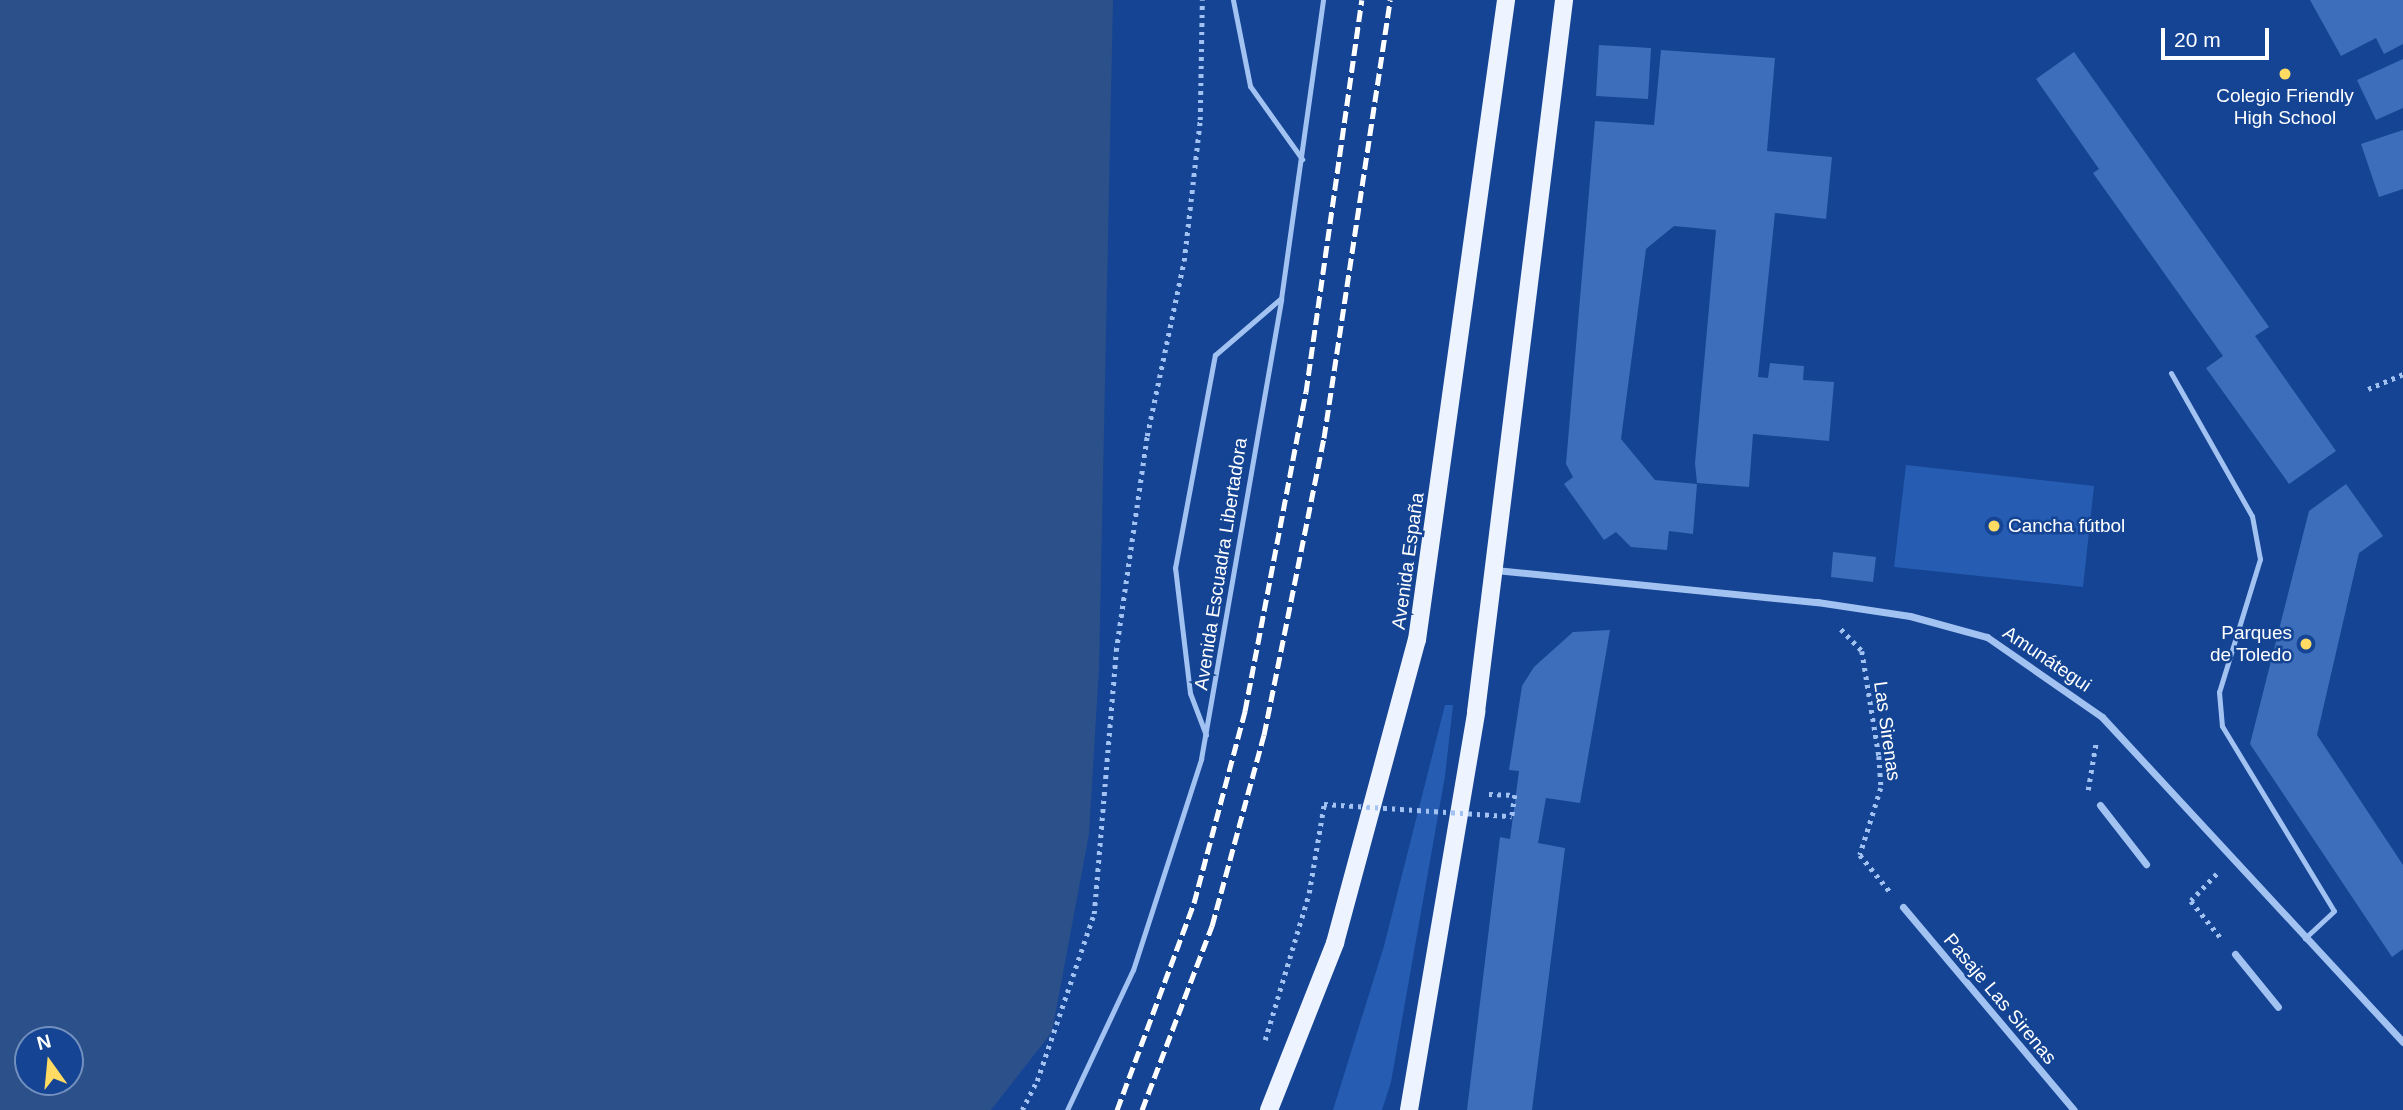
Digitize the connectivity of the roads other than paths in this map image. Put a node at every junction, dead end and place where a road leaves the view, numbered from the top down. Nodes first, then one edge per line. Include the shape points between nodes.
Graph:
1 (1233, 0) edge
2 (1324, 0) edge
3 (1506, 0) edge
4 (1564, 0) edge
5 (1302, 159) junction
6 (1281, 299) junction
7 (2171, 373) dead end
8 (1491, 569) junction
9 (1206, 735) junction
10 (2100, 805) road end
11 (2146, 864) dead end
12 (1903, 907) road end
13 (2305, 938) junction
14 (2235, 954) road end
15 (2278, 1007) dead end
16 (2403, 1042) edge
17 (1067, 1110) edge
18 (1269, 1110) edge
19 (1409, 1110) edge
20 (2074, 1110) edge

1 - 5 lane via 1250,86
2 - 5 lane, Avenida Escuadra Libertadora
3 - 18 main road, Avenida España via 1418,640 1335,943
4 - 8 main road
5 - 6 lane, Avenida Escuadra Libertadora
6 - 9 lane, Avenida Escuadra Libertadora
6 - 9 lane via 1215,355 1175,568 1190,693
7 - 13 lane via 2252,516 2260,559 2219,692 2222,726 2334,911
8 - 13 street, Amunátegui via 1817,601 1910,616 1987,637 2102,717
8 - 19 main road via 1464,793
9 - 17 lane, Avenida Escuadra Libertadora via 1161,897
10 - 11 street
12 - 20 street, Pasaje Las Sirenas
13 - 16 street, Amunátegui
14 - 15 street

